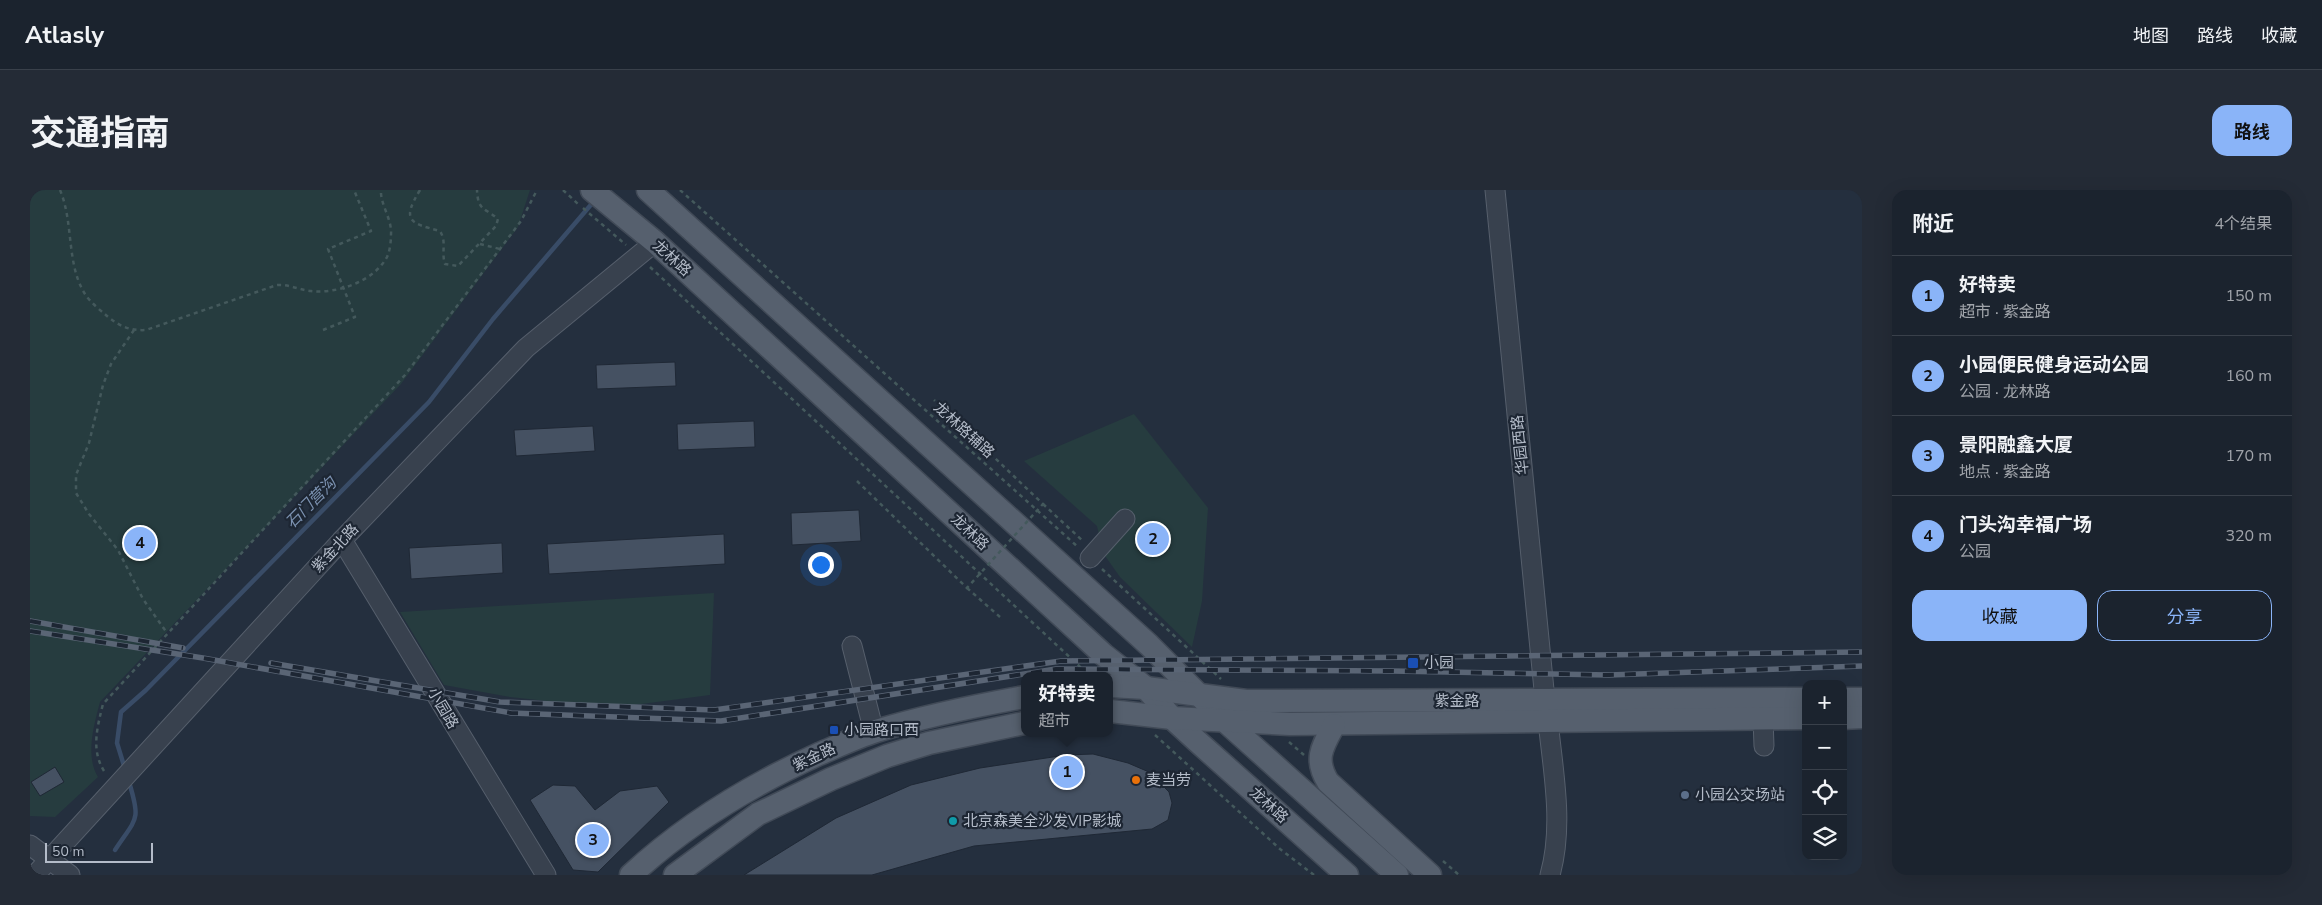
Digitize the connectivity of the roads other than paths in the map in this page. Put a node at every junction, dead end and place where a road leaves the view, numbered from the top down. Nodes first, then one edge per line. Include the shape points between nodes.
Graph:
1 (592, 190) edge
2 (648, 190) edge
3 (1495, 190) edge
4 (647, 249) junction
5 (1125, 520) dead end
6 (342, 540) junction
7 (1090, 558) road end
8 (852, 646) dead end
9 (1113, 686) edge
10 (1146, 688) junction
11 (1200, 696) junction
12 (1021, 699) edge
13 (1802, 699) edge
14 (1847, 699) edge
15 (1862, 699) edge
16 (1546, 710) junction
17 (1120, 712) edge
18 (1172, 718) junction
19 (1763, 718) junction
20 (1802, 718) edge
21 (1847, 718) edge
22 (1862, 718) edge
23 (1226, 722) junction
24 (1021, 724) edge
25 (1334, 725) junction
26 (874, 732) junction
27 (1764, 746) dead end
28 (30, 845) edge
29 (50, 859) junction
30 (35, 875) edge
31 (70, 875) edge
32 (546, 875) edge
33 (631, 875) edge
34 (675, 875) edge
35 (1347, 875) edge
36 (1397, 875) edge
37 (1430, 875) edge
38 (1550, 875) edge

1 - 4 main road, 龙林路 via 612,220
2 - 11 main road via 1142,638
3 - 16 street, 华园西路
4 - 6 street, 紫金北路 via 526,348
4 - 10 main road, 龙林路 via 1104,655
5 - 7 street
6 - 29 street, 紫金北路
6 - 32 street, 小园路
8 - 26 street
9 - 10 main road, 紫金路
10 - 11 main road, 紫金路
10 - 18 main road, 龙林路
11 - 16 main road, 紫金路 via 1246,701
11 - 23 main road
12 - 26 main road, 紫金路 via 939,714
13 - 16 main road, 紫金路
14 - 15 main road
16 - 19 main road, 紫金路
16 - 25 main road, 紫金路
16 - 38 street, 华园西路 via 1557,814 1555,859
17 - 18 main road, 紫金路
18 - 23 main road, 紫金路
18 - 35 main road, 龙林路
19 - 20 main road, 紫金路
19 - 27 street
21 - 22 main road
23 - 25 main road, 紫金路
23 - 36 main road
24 - 34 main road, 紫金路 via 929,743 831,779 758,814
25 - 37 main road via 1319,761 1328,782
26 - 33 main road, 紫金路 via 802,762 738,795
28 - 29 street
29 - 30 street, 紫金北路
29 - 31 street

